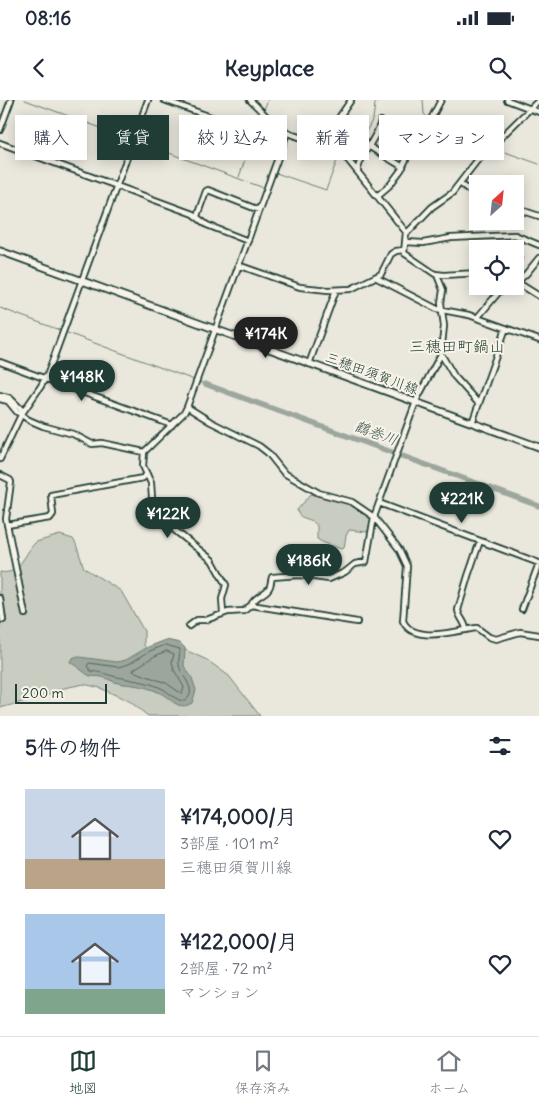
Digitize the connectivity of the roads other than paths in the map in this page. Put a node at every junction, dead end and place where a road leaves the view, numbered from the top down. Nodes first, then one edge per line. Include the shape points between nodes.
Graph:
1 (11, 100) edge
2 (148, 100) edge
3 (164, 100) edge
4 (250, 100) edge
5 (351, 100) edge
6 (442, 100) edge
7 (506, 100) edge
8 (539, 100) edge
9 (530, 109) junction
10 (539, 112) edge
11 (206, 115) edge
12 (267, 115) edge
13 (341, 115) edge
14 (379, 125) edge
15 (0, 130) edge
16 (287, 133) edge
17 (297, 136) edge
18 (0, 143) edge
19 (370, 147) junction
20 (277, 160) edge
21 (346, 160) edge
22 (403, 167) junction
23 (358, 172) junction
24 (461, 184) junction
25 (116, 186) junction
26 (469, 190) edge
27 (377, 196) junction
28 (259, 210) junction
29 (524, 211) edge
30 (197, 216) junction
31 (539, 216) edge
32 (406, 234) junction
33 (248, 240) junction
34 (406, 242) junction
35 (539, 245) edge
36 (403, 250) junction
37 (0, 251) edge
38 (539, 258) edge
39 (238, 265) junction
40 (469, 273) edge
41 (437, 275) junction
42 (524, 275) edge
43 (375, 277) junction
44 (81, 281) junction
45 (524, 286) edge
46 (336, 290) junction
47 (497, 295) edge
48 (539, 296) edge
49 (442, 310) junction
50 (478, 318) junction
51 (506, 328) junction
52 (215, 329) junction
53 (539, 340) edge
54 (440, 354) junction
55 (0, 362) edge
56 (309, 364) junction
57 (46, 378) junction
58 (0, 397) edge
59 (416, 402) junction
60 (479, 404) junction
61 (187, 407) junction
62 (22, 413) junction
63 (472, 422) junction
64 (172, 425) junction
65 (539, 447) edge
66 (144, 452) junction
67 (0, 459) edge
68 (147, 474) junction
69 (0, 475) edge
70 (379, 503) junction
71 (374, 517) junction
72 (7, 525) junction
73 (480, 541) junction
74 (539, 563) edge
75 (0, 598) edge
76 (251, 605) junction
77 (522, 609) dead end
78 (223, 613) junction
79 (25, 614) dead end
80 (3, 620) dead end
81 (357, 622) dead end
82 (189, 626) dead end
83 (466, 630) junction
84 (539, 635) edge

1 - 15 street
2 - 25 street
3 - 11 street
4 - 12 street
5 - 13 street
6 - 22 street
7 - 9 street
8 - 9 street
9 - 10 street
9 - 24 street via 476,162
14 - 19 street
16 - 17 street
18 - 25 street
19 - 22 street
19 - 23 street via 359,164
20 - 28 street
21 - 23 street
22 - 27 street
23 - 27 street
24 - 26 street
24 - 32 street
25 - 30 street
25 - 44 street
27 - 32 street
28 - 30 street via 208,190
28 - 33 street
29 - 31 street
30 - 33 street via 207,225
32 - 34 street
33 - 39 street
34 - 35 street via 514,235
34 - 36 street
36 - 41 street
36 - 43 street via 390,254 383,272
37 - 44 main road, 三穂田須賀川線
38 - 42 street
39 - 46 street via 300,287
39 - 52 street
40 - 41 street
41 - 49 street via 443,290
43 - 46 street via 354,289
43 - 49 street
44 - 52 main road, 三穂田須賀川線
44 - 57 street
45 - 48 street
46 - 56 street
47 - 50 street
49 - 50 street
49 - 54 street via 444,326
50 - 51 street
51 - 53 street
51 - 60 street
52 - 56 main road, 三穂田須賀川線
52 - 61 street
54 - 59 street
54 - 60 street
55 - 57 street
56 - 59 main road, 三穂田須賀川線
57 - 62 street
57 - 64 street
58 - 62 street
59 - 63 main road, 三穂田須賀川線
59 - 70 street
60 - 63 street
61 - 64 street
61 - 71 street via 259,446 284,473 319,493 352,502
62 - 66 street via 43,426 73,434 92,444 102,443
62 - 67 street
63 - 65 main road, 三穂田須賀川線
64 - 66 street
66 - 68 street via 142,465
68 - 72 street via 143,478 51,495 50,518
68 - 78 street via 152,485 154,514 216,566 226,586 222,595
69 - 72 street via 11,482
70 - 71 street
70 - 73 street
71 - 76 street via 366,562 355,564 330,578 272,577 268,590 255,598
71 - 83 street via 402,554 407,566 405,625 428,634
72 - 79 street
73 - 74 street
73 - 83 street via 458,610
74 - 77 street
75 - 80 street
76 - 78 street via 244,611
76 - 81 street
78 - 82 street via 197,620
83 - 84 street via 478,628 496,639 520,632

